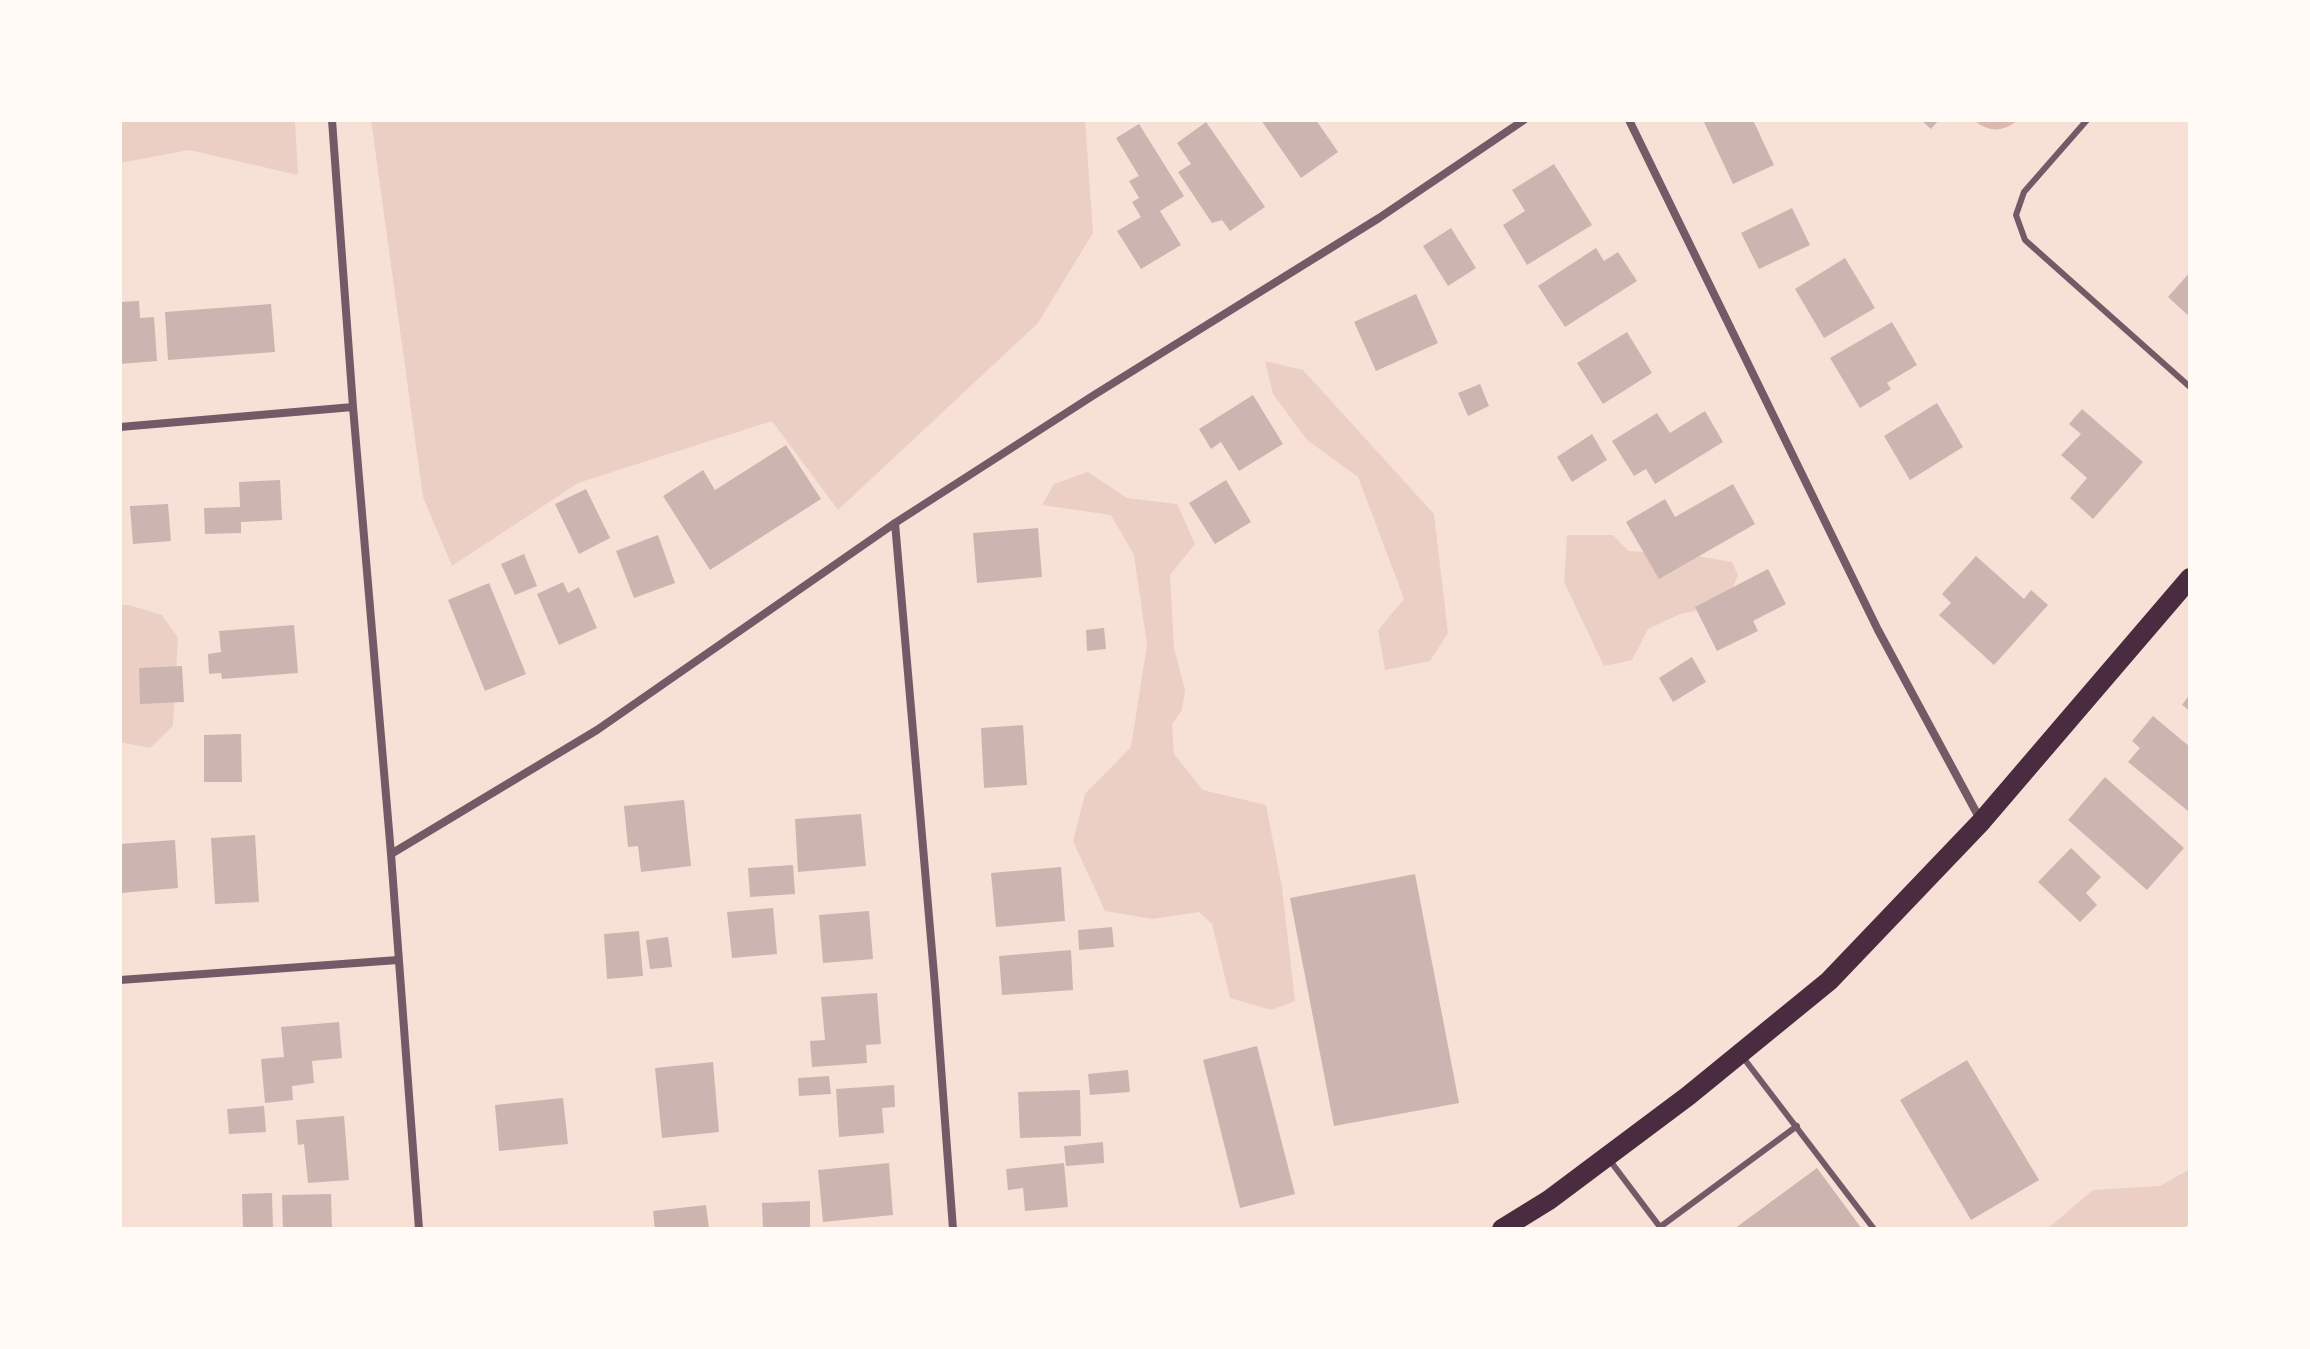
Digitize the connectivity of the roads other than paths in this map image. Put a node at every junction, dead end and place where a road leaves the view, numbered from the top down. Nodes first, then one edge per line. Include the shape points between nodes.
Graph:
1 (332, 120) edge
2 (1524, 120) edge
3 (1629, 120) edge
4 (2087, 120) edge
5 (2190, 387) edge
6 (353, 407) junction
7 (120, 427) edge
8 (895, 523) junction
9 (2190, 578) edge
10 (1981, 822) junction
11 (391, 854) junction
12 (398, 960) junction
13 (120, 980) edge
14 (1740, 1053) junction
15 (1797, 1126) junction
16 (1607, 1157) junction
17 (419, 1229) edge
18 (953, 1229) edge
19 (1502, 1229) edge
20 (1874, 1229) edge

1 - 6 street
2 - 8 street via 1379,218
3 - 10 street via 1878,630
4 - 5 lane via 2024,192 2016,215 2020,228 2025,240
6 - 7 street
6 - 11 street
8 - 11 street via 597,730
8 - 18 street
9 - 10 main road
10 - 14 main road via 1829,981
11 - 12 street
12 - 13 street
12 - 17 street
14 - 15 lane
14 - 16 main road
15 - 16 lane via 1660,1227
15 - 20 lane
16 - 19 main road

